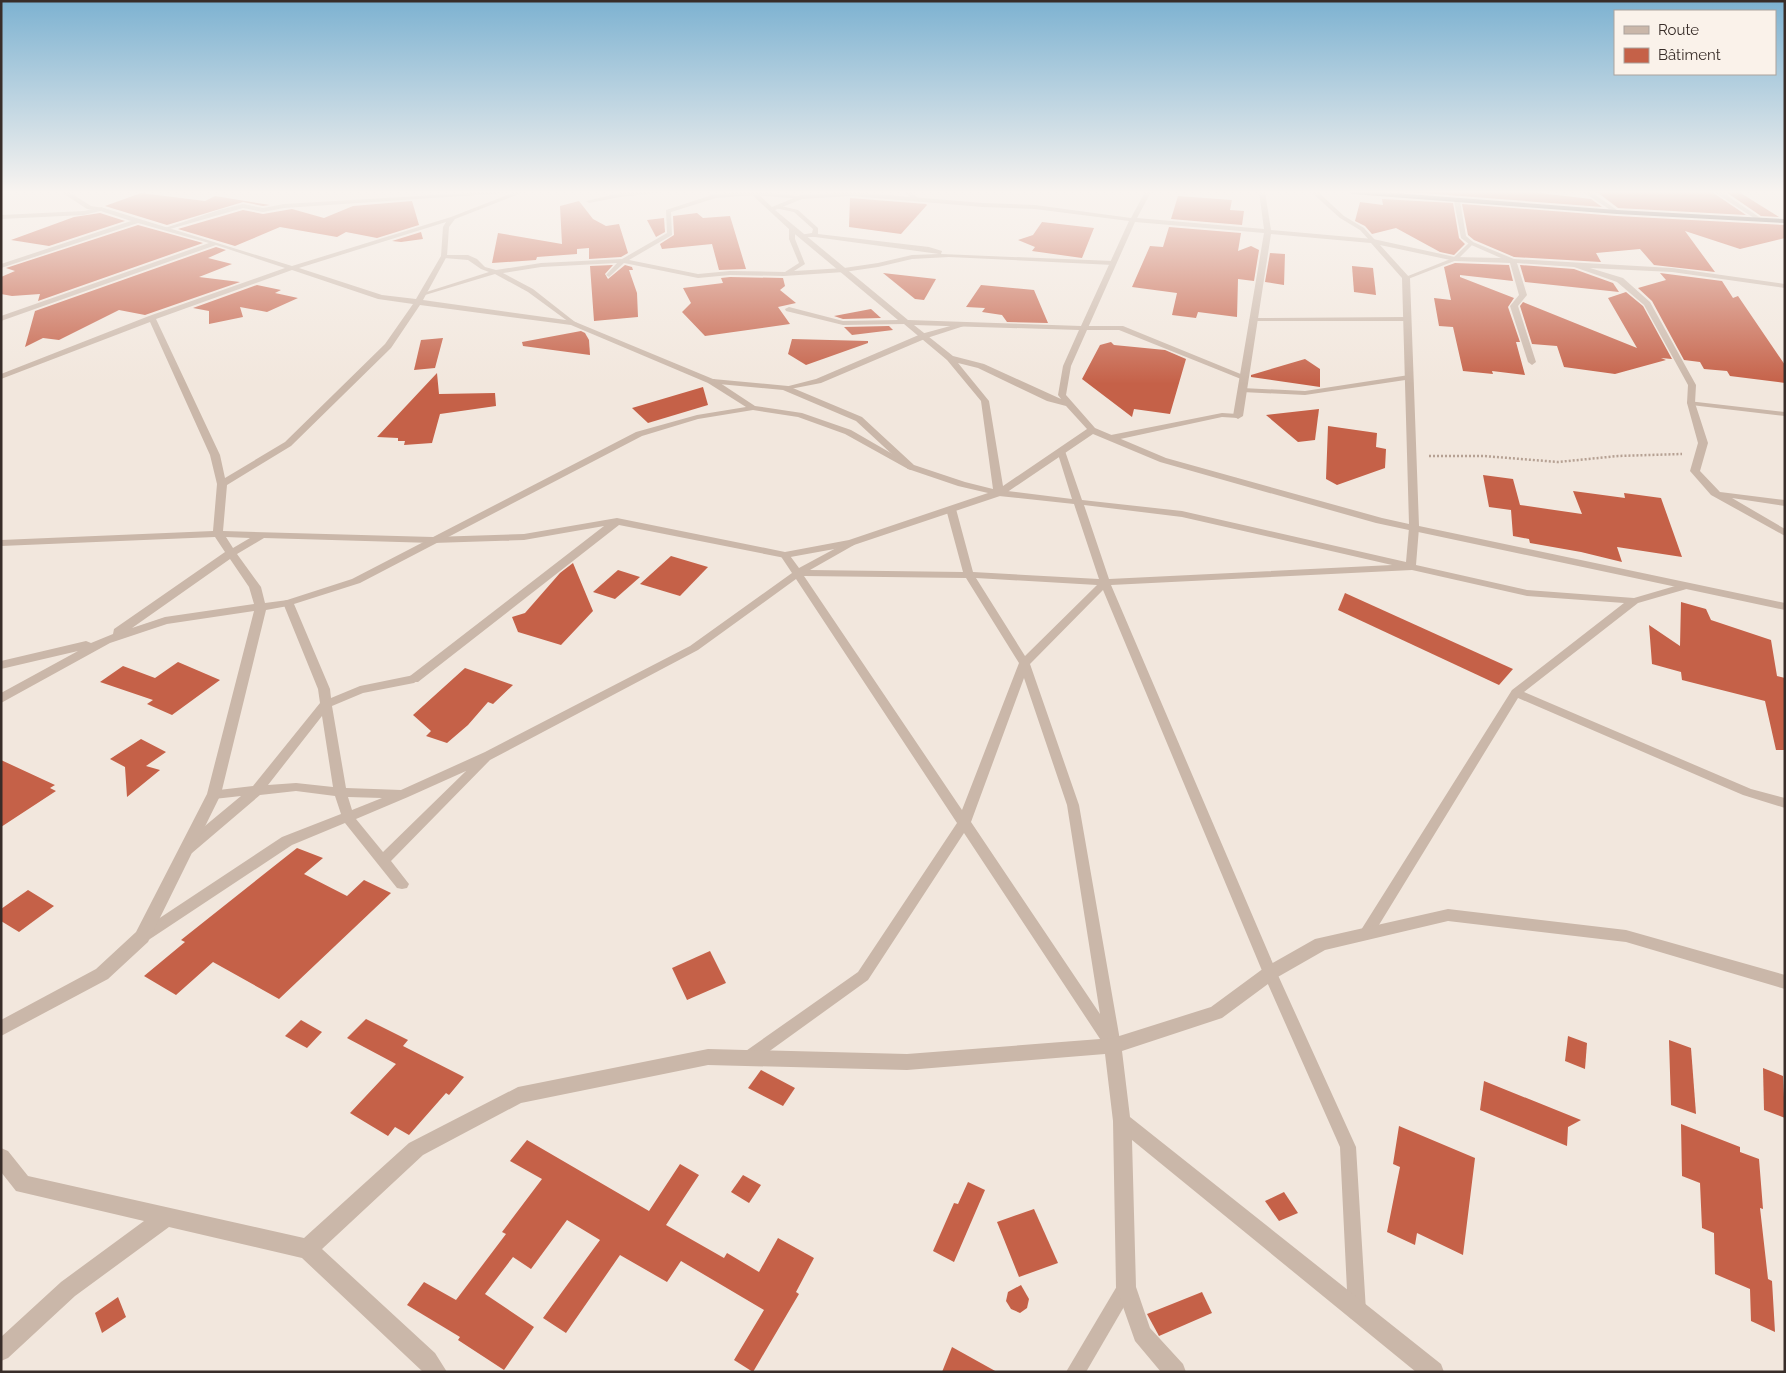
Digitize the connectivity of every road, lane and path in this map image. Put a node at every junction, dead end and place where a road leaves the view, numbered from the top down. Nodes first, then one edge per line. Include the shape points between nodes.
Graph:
1 (31, 256) edge
2 (177, 256) edge
3 (257, 256) edge
4 (330, 256) edge
5 (444, 256) edge
6 (467, 256) edge
7 (632, 256) edge
8 (799, 256) edge
9 (827, 256) edge
10 (923, 256) edge
11 (987, 256) edge
12 (1116, 256) edge
13 (1264, 256) edge
14 (1386, 256) edge
15 (1442, 256) edge
16 (1458, 256) edge
17 (1501, 256) edge
18 (1455, 259) junction
19 (623, 261) junction
20 (1512, 261) junction
21 (1113, 263) junction
22 (1576, 265) junction
23 (1, 266) edge
24 (292, 268) junction
25 (844, 270) junction
26 (496, 272) junction
27 (784, 274) junction
28 (608, 275) dead end
29 (1406, 278) junction
30 (1785, 286) edge
31 (420, 298) junction
32 (789, 309) dead end
33 (152, 318) junction
34 (1, 319) edge
35 (1408, 319) junction
36 (1254, 320) junction
37 (906, 322) junction
38 (573, 323) junction
39 (965, 324) junction
40 (1084, 328) junction
41 (924, 336) junction
42 (950, 358) junction
43 (1532, 362) dead end
44 (4, 377) edge
45 (1244, 377) junction
46 (1409, 377) junction
47 (711, 381) junction
48 (785, 388) junction
49 (1242, 390) junction
50 (1690, 403) junction
51 (1070, 404) junction
52 (753, 408) junction
53 (1785, 414) edge
54 (1238, 416) joint
55 (1092, 430) junction
56 (1111, 438) junction
57 (1061, 451) junction
58 (1684, 454) dead end
59 (1412, 456) junction
60 (911, 467) junction
61 (222, 484) junction
62 (999, 493) junction
63 (1715, 493) junction
64 (1077, 501) junction
65 (1785, 503) edge
66 (951, 509) junction
67 (617, 521) junction
68 (1414, 528) junction
69 (1785, 533) edge
70 (218, 534) junction
71 (261, 536) junction
72 (433, 540) junction
73 (1, 543) edge
74 (851, 543) junction
75 (231, 553) junction
76 (785, 555) junction
77 (1411, 566) junction
78 (798, 574) junction
79 (969, 575) junction
80 (1105, 582) junction
81 (1686, 586) junction
82 (1634, 601) junction
83 (288, 603) junction
84 (1785, 607) edge
85 (261, 608) junction
86 (106, 640) junction
87 (1024, 663) junction
88 (1, 665) edge
89 (414, 679) joint
90 (1516, 693) junction
91 (1, 699) edge
92 (326, 704) junction
93 (489, 755) junction
94 (257, 790) junction
95 (340, 792) junction
96 (214, 794) junction
97 (404, 794) junction
98 (1785, 803) edge
99 (348, 818) junction
100 (964, 823) junction
101 (187, 849) junction
102 (382, 861) junction
103 (402, 884) dead end
104 (1366, 934) junction
105 (142, 937) junction
106 (1270, 974) junction
107 (1785, 982) edge
108 (1, 1029) edge
109 (1113, 1046) junction
110 (748, 1058) junction
111 (1122, 1120) junction
112 (1, 1158) edge
113 (166, 1216) junction
114 (307, 1249) junction
115 (1126, 1287) junction
116 (1357, 1311) junction
117 (1, 1351) edge
118 (436, 1372) edge
119 (1075, 1372) edge
120 (1175, 1372) edge
121 (1433, 1372) edge

1 - 23 street
2 - 34 street
3 - 24 street
4 - 24 street
5 - 31 street
6 - 26 lane via 478,261 483,268
7 - 19 lane
8 - 27 lane via 802,264
9 - 25 street
10 - 25 lane
11 - 21 lane
12 - 21 street
13 - 36 street
14 - 29 street
15 - 18 street
16 - 18 lane
17 - 20 street
18 - 20 street
18 - 29 lane
19 - 26 lane via 541,265
19 - 27 lane via 698,276 730,272
19 - 28 lane
20 - 22 street
20 - 43 street via 1523,295 1514,306
21 - 40 street
22 - 30 street via 1672,270
22 - 50 street via 1620,280 1647,304 1692,385
24 - 31 street via 382,297
24 - 33 street
25 - 27 lane
25 - 37 street
26 - 31 lane
26 - 38 lane via 547,302
29 - 35 street
31 - 38 street
31 - 61 street via 388,346 288,444
32 - 37 street via 843,323
33 - 44 street
33 - 61 street via 215,455
35 - 36 lane
35 - 46 street
36 - 45 street
37 - 39 street
37 - 41 street
38 - 47 street
39 - 40 street
39 - 41 lane
40 - 45 lane via 1120,328
40 - 51 street via 1067,366 1062,395
41 - 42 street
41 - 48 lane via 818,382
42 - 51 street via 981,366
42 - 62 street via 985,401
45 - 49 street
46 - 49 lane via 1305,393
46 - 59 street
47 - 48 street
47 - 52 lane
48 - 60 street via 859,419
49 - 54 street
50 - 53 lane
50 - 63 street via 1703,443 1695,471
51 - 55 street
52 - 60 lane via 799,416 848,432
52 - 72 lane via 697,417 639,434
54 - 56 lane via 1222,415
55 - 56 street
55 - 57 street
56 - 68 street via 1163,460
57 - 62 street
57 - 64 lane
58 - 59 path via 1558,462 1484,456
59 - 68 street
60 - 62 street
61 - 70 street
62 - 64 lane
62 - 66 street
63 - 65 street
63 - 69 street
64 - 77 lane via 1182,514
64 - 80 lane
66 - 74 street
66 - 79 lane
67 - 72 street via 524,536
67 - 76 street
67 - 89 street
68 - 77 lane
68 - 81 street
70 - 71 street
70 - 73 street
70 - 75 street
71 - 72 street
71 - 75 street
72 - 83 lane via 356,582
74 - 76 street
74 - 78 lane
75 - 85 street via 255,587
75 - 86 street
76 - 78 lane
77 - 80 lane
77 - 82 lane via 1527,593
78 - 79 lane
78 - 93 lane via 694,648
78 - 100 lane
79 - 80 lane
79 - 87 lane
80 - 87 lane
80 - 106 lane
81 - 82 lane
81 - 84 street
82 - 90 lane
83 - 85 street
83 - 92 lane via 324,689
85 - 86 street via 164,621
85 - 96 street
86 - 88 street
86 - 91 street
87 - 100 lane
87 - 109 lane via 1073,805
89 - 92 lane via 360,690
90 - 98 lane via 1747,792
90 - 104 lane
92 - 94 lane
92 - 95 lane
93 - 97 lane
93 - 102 lane
94 - 95 lane via 296,787
94 - 96 lane
94 - 101 lane
95 - 97 lane
95 - 99 lane
96 - 101 street
97 - 99 lane
99 - 102 lane
99 - 105 lane via 287,841
100 - 109 lane
100 - 110 lane via 863,976
101 - 105 street
102 - 103 lane
104 - 106 street via 1321,944
104 - 107 street via 1448,915 1458,916 1626,936
105 - 108 street via 102,974
106 - 109 street via 1216,1013
106 - 116 lane via 1348,1147
109 - 110 street via 907,1062
109 - 111 street
110 - 114 street via 708,1057 518,1095 416,1148
111 - 115 street
111 - 116 street
112 - 113 street via 23,1184
113 - 114 street
113 - 117 street via 68,1289
114 - 118 street via 428,1360
115 - 119 lane
115 - 120 street via 1142,1334
116 - 121 street

